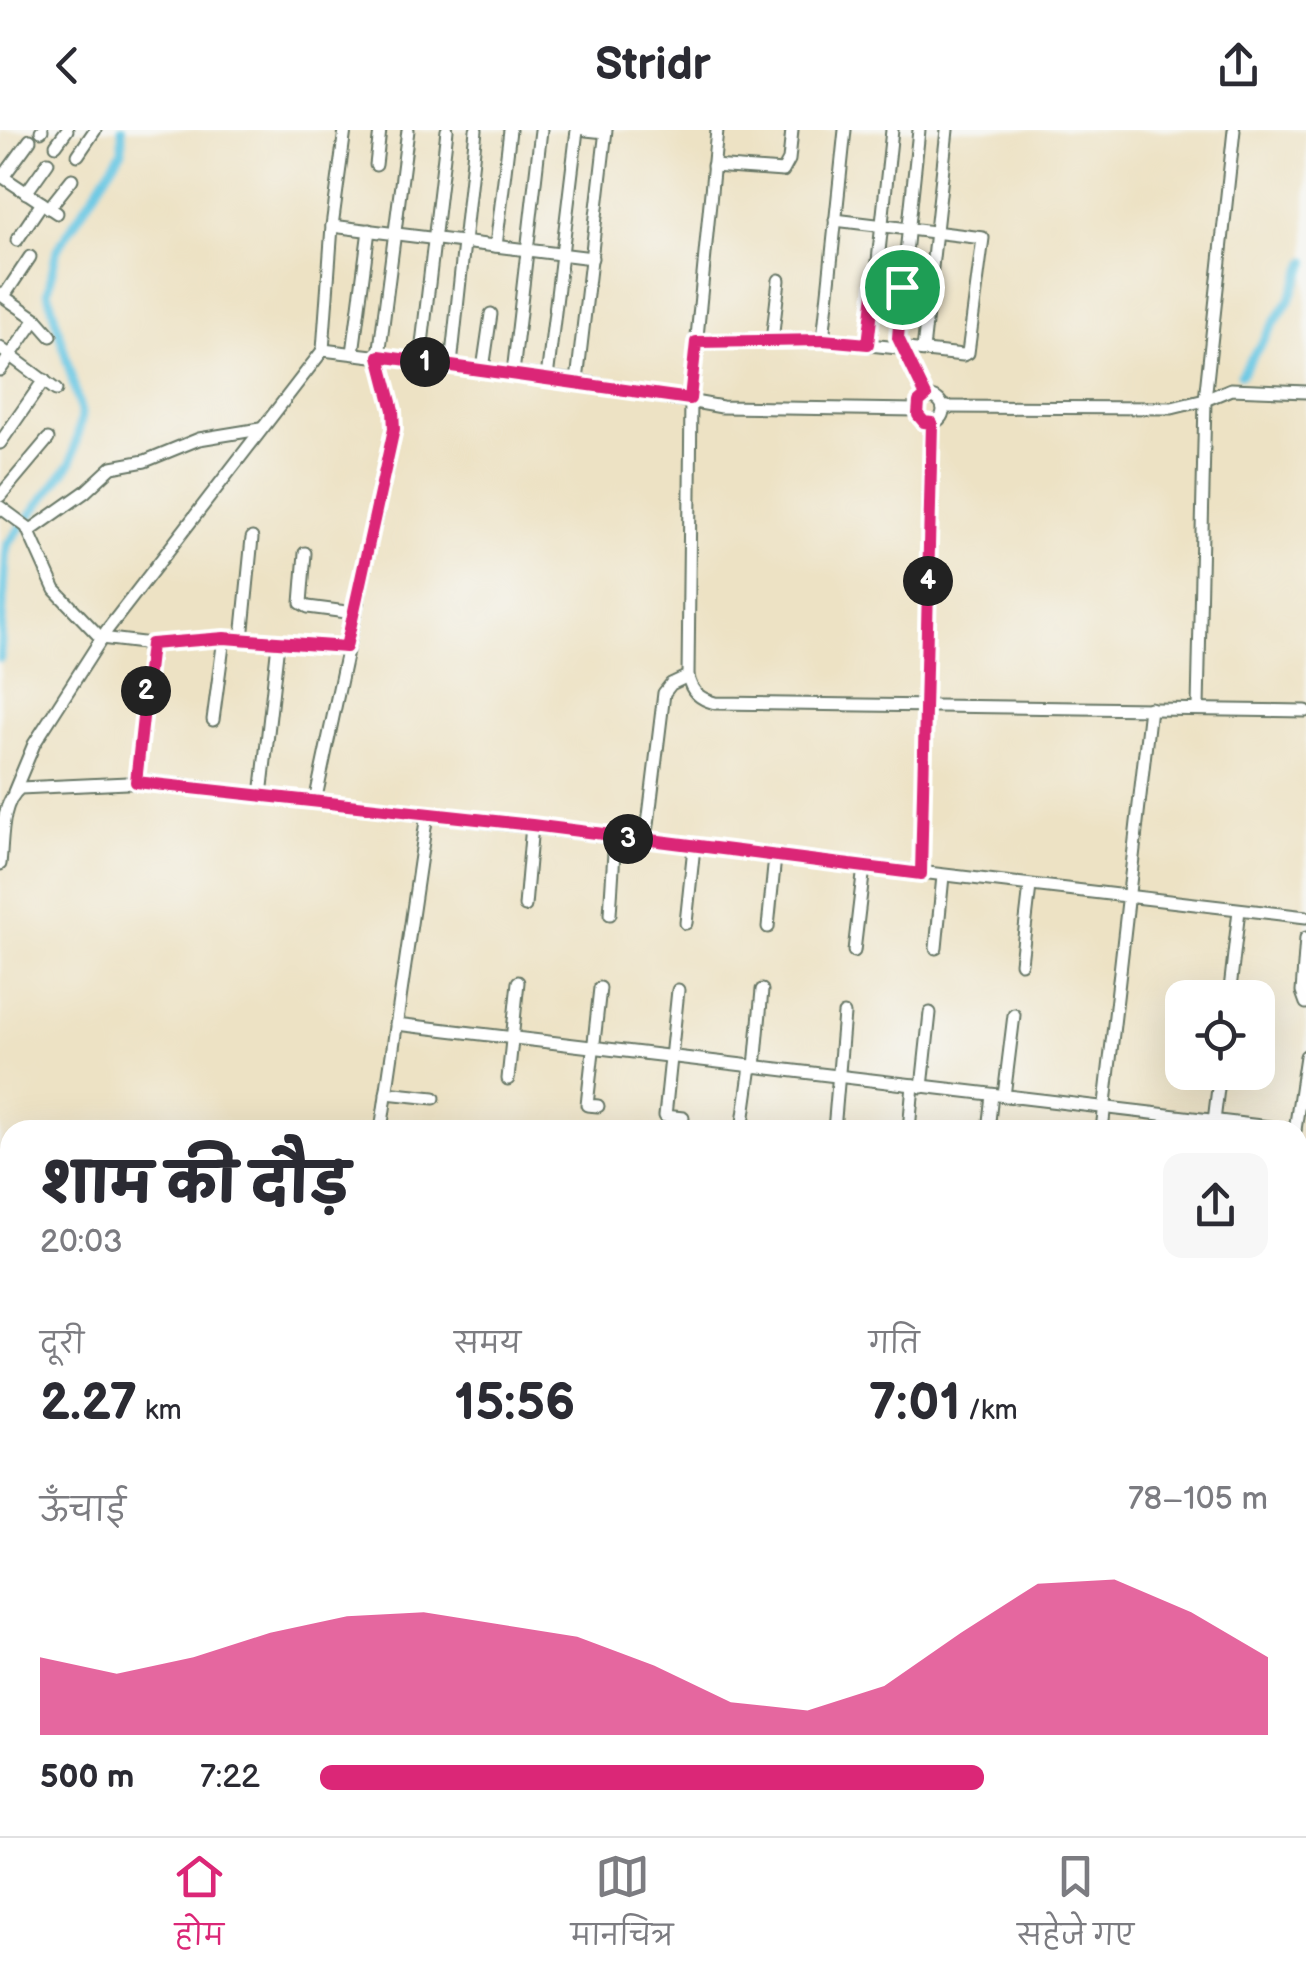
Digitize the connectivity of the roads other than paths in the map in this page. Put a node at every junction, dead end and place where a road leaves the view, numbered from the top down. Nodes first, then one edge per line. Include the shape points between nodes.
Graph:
1 (67, 130) edge
2 (95, 130) edge
3 (345, 130) edge
4 (380, 130) edge
5 (408, 130) edge
6 (446, 130) edge
7 (476, 130) edge
8 (510, 130) edge
9 (541, 130) edge
10 (577, 130) edge
11 (586, 130) edge
12 (717, 130) edge
13 (792, 130) edge
14 (845, 130) edge
15 (892, 130) edge
16 (919, 130) edge
17 (947, 130) edge
18 (1234, 130) edge
19 (606, 131) edge
20 (30, 140) dead end
21 (56, 145) dead end
22 (78, 155) dead end
23 (48, 162) dead end
24 (376, 165) dead end
25 (713, 166) junction
26 (4, 178) edge
27 (72, 179) dead end
28 (26, 192) junction
29 (0, 196) edge
30 (49, 208) junction
31 (835, 220) junction
32 (332, 226) junction
33 (882, 226) junction
34 (370, 230) junction
35 (908, 230) junction
36 (936, 233) junction
37 (394, 234) junction
38 (434, 238) junction
39 (17, 240) dead end
40 (465, 242) junction
41 (496, 246) junction
42 (526, 250) junction
43 (562, 254) junction
44 (30, 258) dead end
45 (592, 258) junction
46 (779, 280) dead end
47 (875, 284) junction
48 (902, 287) junction
49 (2, 295) edge
50 (491, 314) dead end
51 (36, 319) junction
52 (51, 336) dead end
53 (823, 340) junction
54 (772, 341) junction
55 (696, 342) junction
56 (868, 344) junction
57 (902, 348) junction
58 (322, 350) junction
59 (922, 350) junction
60 (6, 351) edge
61 (353, 353) junction
62 (379, 356) junction
63 (420, 361) junction
64 (451, 365) junction
65 (483, 369) junction
66 (0, 370) edge
67 (513, 373) junction
68 (548, 378) junction
69 (44, 380) junction
70 (577, 382) junction
71 (56, 390) dead end
72 (1306, 392) edge
73 (926, 396) junction
74 (690, 399) junction
75 (1205, 400) junction
76 (944, 407) junction
77 (917, 410) junction
78 (932, 423) junction
79 (260, 429) junction
80 (48, 438) dead end
81 (0, 443) edge
82 (0, 496) edge
83 (0, 508) edge
84 (26, 529) junction
85 (252, 538) dead end
86 (305, 553) dead end
87 (354, 613) junction
88 (102, 638) junction
89 (224, 638) junction
90 (242, 639) junction
91 (278, 643) junction
92 (151, 644) junction
93 (346, 647) junction
94 (688, 676) junction
95 (925, 707) junction
96 (1150, 708) junction
97 (1198, 708) junction
98 (1306, 711) edge
99 (213, 720) dead end
100 (136, 782) junction
101 (14, 792) junction
102 (261, 796) junction
103 (316, 802) junction
104 (427, 814) junction
105 (532, 825) junction
106 (0, 835) edge
107 (614, 837) junction
108 (646, 841) junction
109 (694, 847) junction
110 (776, 857) junction
111 (0, 864) edge
112 (864, 867) junction
113 (921, 874) junction
114 (944, 876) junction
115 (1030, 886) junction
116 (1128, 898) junction
117 (525, 906) dead end
118 (1239, 910) junction
119 (610, 914) dead end
120 (1306, 917) edge
121 (686, 923) dead end
122 (768, 927) dead end
123 (1306, 938) edge
124 (936, 948) dead end
125 (854, 951) dead end
126 (1021, 963) dead end
127 (1231, 980) edge
128 (518, 982) dead end
129 (600, 988) dead end
130 (678, 990) dead end
131 (762, 990) dead end
132 (1306, 1003) edge
133 (930, 1013) dead end
134 (844, 1014) dead end
135 (1014, 1016) dead end
136 (396, 1024) junction
137 (512, 1038) junction
138 (593, 1047) junction
139 (671, 1056) junction
140 (1306, 1056) edge
141 (753, 1066) junction
142 (840, 1077) junction
143 (508, 1079) dead end
144 (918, 1086) junction
145 (1215, 1090) edge
146 (386, 1092) junction
147 (998, 1096) junction
148 (434, 1098) dead end
149 (598, 1106) dead end
150 (1104, 1106) junction
151 (683, 1118) dead end
152 (382, 1120) edge
153 (744, 1120) edge
154 (835, 1120) edge
155 (910, 1120) edge
156 (991, 1120) edge
157 (1103, 1120) edge
158 (1189, 1120) edge
159 (1208, 1120) edge
160 (1297, 1120) edge

1 - 21 street
2 - 22 street
3 - 32 street
4 - 24 street
5 - 37 street
6 - 38 street
7 - 40 street
8 - 41 street
9 - 42 street
10 - 43 street
11 - 19 street
12 - 25 street
13 - 25 street via 783,171
14 - 31 street
15 - 33 street
16 - 35 street
17 - 36 street
18 - 75 street
19 - 45 street
20 - 26 street
23 - 28 street
25 - 55 street
26 - 28 street
26 - 29 street
27 - 30 street
28 - 30 street
30 - 39 street
31 - 33 street
31 - 53 street
32 - 34 street
32 - 58 street
33 - 35 street
33 - 47 street
34 - 37 street
34 - 61 street
35 - 36 street
35 - 48 street
36 - 59 street
36 - 59 street via 983,238 984,245 968,353
37 - 38 street
37 - 62 street
38 - 40 street
38 - 63 street
40 - 41 street
40 - 64 street
41 - 42 street
42 - 43 street
42 - 67 street
43 - 45 street
43 - 68 street
44 - 49 street
45 - 70 street
46 - 54 street
47 - 48 street
47 - 56 street
48 - 57 street
49 - 51 street
50 - 65 street
51 - 52 street
51 - 60 street
53 - 54 street
53 - 56 street
54 - 55 street
55 - 74 street
56 - 57 street
57 - 59 street
57 - 73 street
58 - 61 street
58 - 79 street
60 - 66 street
60 - 69 street
61 - 62 street
62 - 63 street
62 - 87 street via 394,429
63 - 64 street
64 - 65 street
65 - 67 street
67 - 68 street
68 - 70 street
69 - 71 street
69 - 81 street
70 - 74 street
72 - 75 street via 1230,389
73 - 76 street
73 - 77 street
74 - 77 street via 722,407
74 - 94 street
75 - 76 street via 1172,408
75 - 97 street
76 - 78 street
77 - 78 street
78 - 95 street
79 - 84 street via 199,439 112,467
79 - 88 street
80 - 82 street
83 - 84 street
84 - 88 street via 56,590
85 - 90 street
86 - 87 street via 302,602
87 - 93 street
88 - 92 street
88 - 101 street via 34,744
89 - 90 street
89 - 92 street
89 - 99 street
90 - 91 street
91 - 93 street
91 - 102 street
92 - 100 street
93 - 103 street
94 - 95 street via 701,699 715,703
94 - 108 street via 664,693
95 - 96 street
95 - 113 street
96 - 97 street
96 - 116 street
97 - 98 street
100 - 101 street
100 - 102 street
101 - 106 street
102 - 103 street
103 - 104 street
104 - 105 street
104 - 136 street
105 - 107 street
105 - 117 street
106 - 111 street
107 - 108 street
107 - 119 street
108 - 109 street
109 - 110 street
109 - 121 street
110 - 112 street
110 - 122 street
112 - 113 street
112 - 125 street
113 - 114 street
114 - 115 street
114 - 124 street
115 - 116 street
115 - 126 street
116 - 118 street
116 - 150 street
118 - 120 street
118 - 127 street
123 - 132 street
128 - 137 street
129 - 138 street
130 - 139 street
131 - 141 street
133 - 144 street
134 - 142 street
135 - 147 street
136 - 137 street
136 - 146 street
137 - 138 street
137 - 143 street
138 - 139 street
138 - 149 street via 587,1105
139 - 141 street
139 - 151 street via 665,1116
140 - 160 street
141 - 142 street
141 - 153 street
142 - 144 street
142 - 154 street
144 - 147 street
144 - 155 street
145 - 159 street
146 - 148 street
146 - 152 street
147 - 150 street
147 - 156 street
150 - 157 street
150 - 158 street

